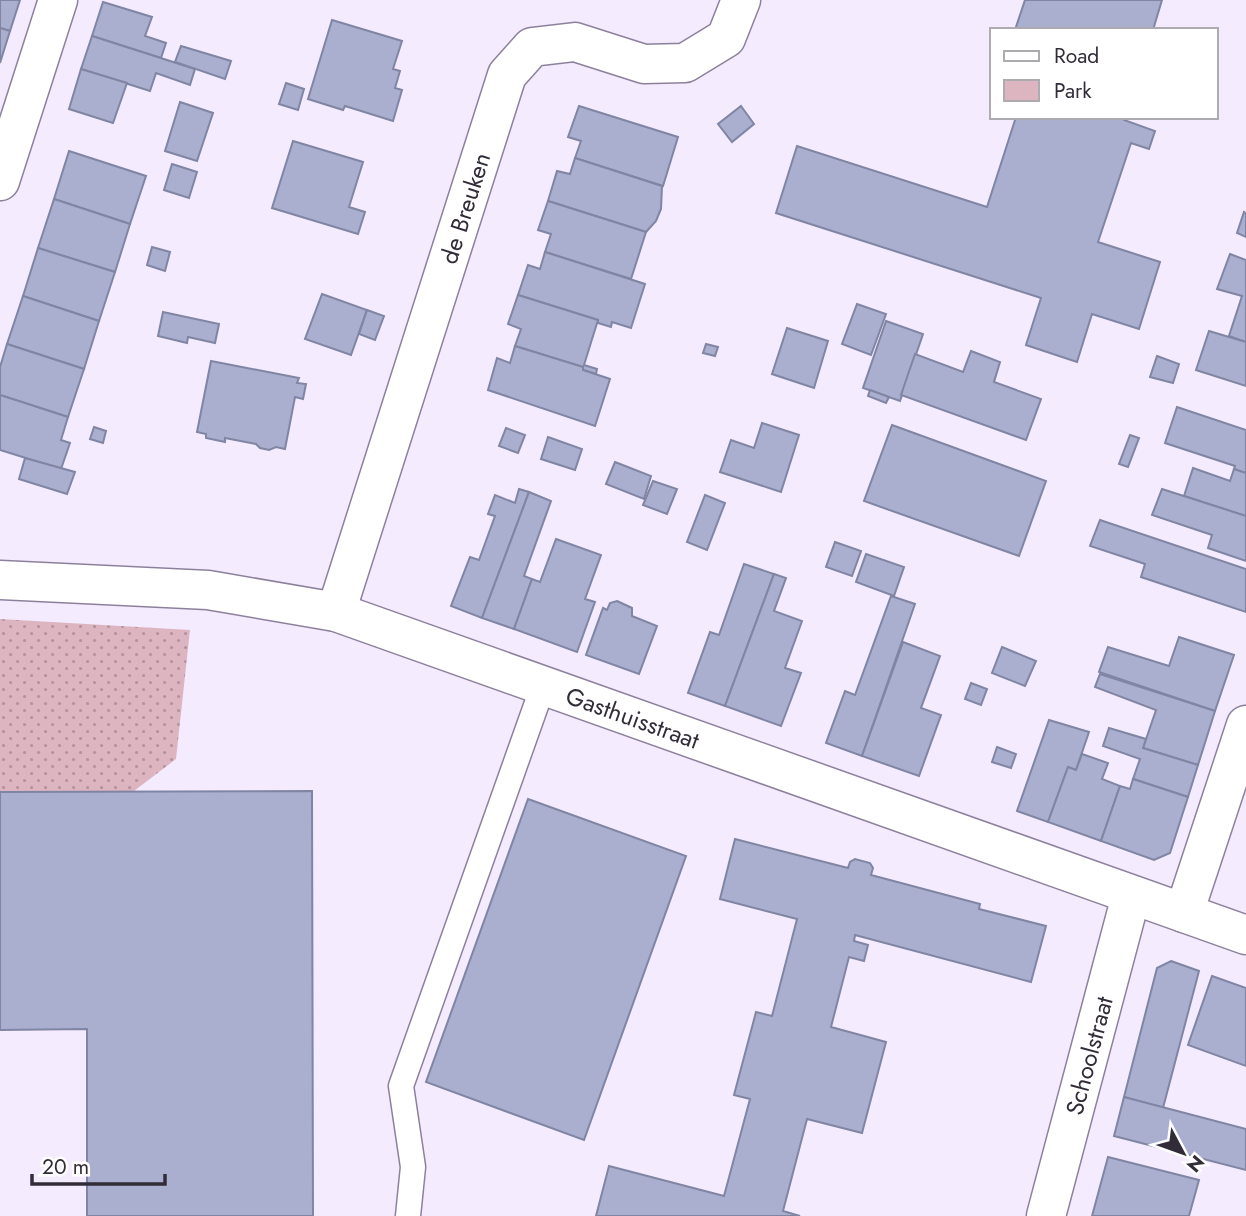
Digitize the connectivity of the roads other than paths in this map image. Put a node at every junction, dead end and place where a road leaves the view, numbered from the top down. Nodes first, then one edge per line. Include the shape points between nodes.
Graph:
1 (58, 0) edge
2 (741, 0) edge
3 (0, 181) edge
4 (0, 580) edge
5 (336, 612) junction
6 (544, 687) junction
7 (1246, 725) edge
8 (1131, 896) junction
9 (1184, 913) junction
10 (1246, 935) edge
11 (408, 1216) edge
12 (1046, 1216) edge

1 - 3 street
2 - 5 street, de Breuken via 726,38 685,63 644,64 575,42 532,47 508,75
4 - 5 street, Gasthuisstraat via 208,590
5 - 6 street, Gasthuisstraat
6 - 8 street, Gasthuisstraat
6 - 11 lane via 401,1086 413,1167
7 - 9 street
8 - 9 street, Gasthuisstraat
8 - 12 street, Schoolstraat
9 - 10 street, Gasthuisstraat

